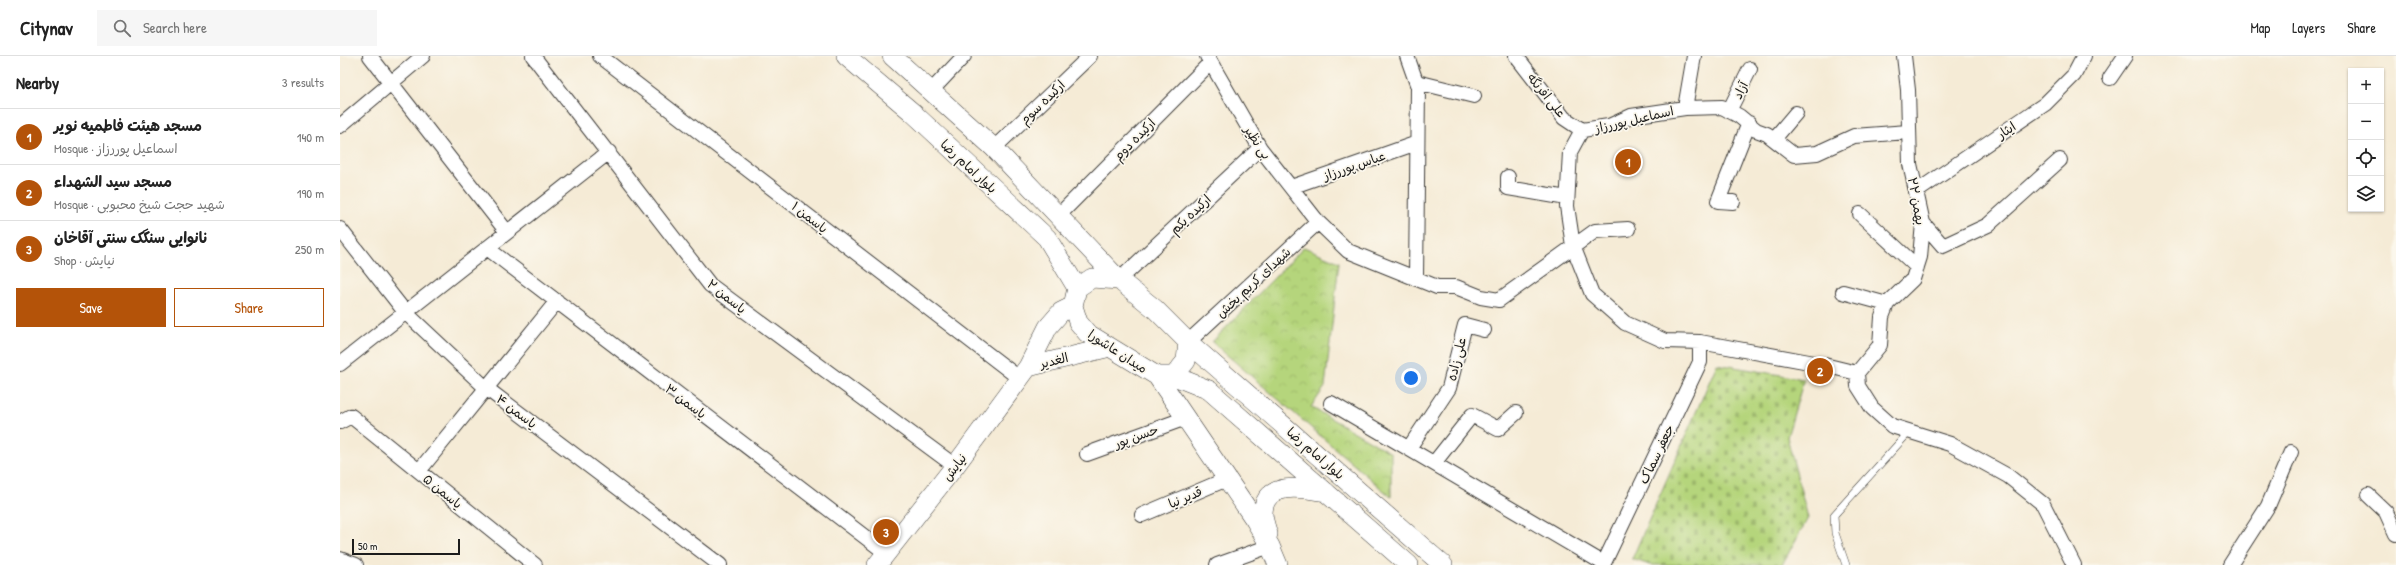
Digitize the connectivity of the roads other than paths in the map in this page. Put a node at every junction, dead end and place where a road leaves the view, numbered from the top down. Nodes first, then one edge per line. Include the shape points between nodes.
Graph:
1 (370, 56) edge
2 (423, 56) edge
3 (533, 56) edge
4 (600, 56) edge
5 (846, 56) edge
6 (892, 56) edge
7 (964, 56) edge
8 (1090, 56) edge
9 (1407, 56) edge
10 (1516, 56) edge
11 (1694, 56) edge
12 (1904, 56) edge
13 (2084, 56) edge
14 (2125, 56) edge
15 (1209, 59) edge
16 (1750, 69) dead end
17 (2110, 78) dead end
18 (1417, 82) junction
19 (391, 83) junction
20 (932, 90) junction
21 (1474, 96) dead end
22 (1685, 108) junction
23 (1729, 111) junction
24 (1796, 113) dead end
25 (1749, 123) junction
26 (340, 126) edge
27 (1582, 130) junction
28 (1908, 132) junction
29 (1774, 139) junction
30 (1417, 143) junction
31 (994, 148) junction
32 (1260, 148) junction
33 (609, 152) junction
34 (2060, 160) dead end
35 (1508, 177) dead end
36 (1291, 187) junction
37 (1916, 192) junction
38 (1567, 198) junction
39 (1733, 202) dead end
40 (1860, 214) dead end
41 (1058, 216) junction
42 (1318, 222) junction
43 (1923, 223) junction
44 (340, 229) edge
45 (1628, 229) dead end
46 (507, 232) junction
47 (1573, 246) junction
48 (487, 248) junction
49 (1917, 267) junction
50 (1416, 279) junction
51 (1119, 280) junction
52 (1843, 292) dead end
53 (1075, 297) junction
54 (556, 302) junction
55 (1887, 304) junction
56 (405, 312) junction
57 (1484, 330) dead end
58 (1188, 342) junction
59 (1700, 342) junction
60 (1110, 347) junction
61 (340, 364) edge
62 (1024, 372) junction
63 (1857, 373) junction
64 (1166, 376) junction
65 (486, 388) junction
66 (1331, 403) dead end
67 (1516, 413) dead end
68 (1186, 418) junction
69 (346, 419) edge
70 (1910, 430) junction
71 (1409, 448) junction
72 (2292, 452) dead end
73 (1087, 454) dead end
74 (1434, 463) junction
75 (955, 466) junction
76 (419, 471) junction
77 (1227, 479) junction
78 (1326, 492) junction
79 (2368, 495) dead end
80 (1142, 515) dead end
81 (2395, 530) edge
82 (1270, 546) junction
83 (340, 559) edge
84 (881, 559) edge
85 (1603, 564) edge
86 (356, 565) edge
87 (535, 565) edge
88 (720, 565) edge
89 (1217, 565) edge
90 (1278, 565) edge
91 (1409, 565) edge
92 (1443, 565) edge
93 (1846, 565) edge
94 (2074, 565) edge
95 (2230, 565) edge

1 - 19 street
2 - 19 street
3 - 33 street, یاسمن ۲
4 - 62 street, یاسمن ۱
5 - 53 main road, بلوار امام رضا via 912,112 1047,238
6 - 20 main road
7 - 20 street
8 - 31 street, ارکیده سوم
9 - 18 street
10 - 27 street, علی افرنگه via 1564,118
11 - 22 street
12 - 28 street, ۲۲ بهمن via 1908,90
13 - 37 street, ایثار via 2074,75 2045,104
14 - 17 street
15 - 32 street, بی نظیر
15 - 41 street, ارکیده دوم
16 - 23 street, آزاد
18 - 21 street
18 - 30 street
19 - 26 street
19 - 46 street
20 - 31 main road
22 - 23 street, اسماعیل پوررزاز via 1722,107
22 - 27 street, اسماعیل پوررزاز via 1631,116 1609,126
23 - 25 street, اسماعیل پوررزاز
24 - 29 street
25 - 29 street, اسماعیل پوررزاز
25 - 39 street via 1718,201
27 - 38 street via 1570,152
28 - 29 street, اسماعیل پوررزاز via 1854,136 1817,153 1794,155
28 - 37 street, ۲۲ بهمن via 1910,164
30 - 36 street, عباس پوررزاز
30 - 50 street
31 - 41 main road
32 - 36 street, بی نظیر
32 - 51 street, ارکیده یکم
33 - 46 street
33 - 75 street, یاسمن ۲ via 710,285
34 - 43 street via 1988,225 1943,246
35 - 38 street via 1508,188
36 - 42 street, بی نظیر
37 - 43 street, ۲۲ بهمن
38 - 47 street
40 - 49 street
41 - 51 main road
42 - 50 street, بی نظیر via 1348,251
42 - 58 street, شهدای کریم بخش
43 - 49 street, ۲۲ بهمن
44 - 56 street, یاسمن ۴
45 - 47 street via 1596,231
46 - 48 street
47 - 50 street, بی نظیر via 1499,300 1481,297 1456,287 1437,287
47 - 59 street via 1592,294 1625,323 1665,341
48 - 54 street, یاسمن ۳
48 - 56 street
49 - 55 street, ۲۲ بهمن via 1913,279
51 - 53 main road via 1092,278
51 - 58 main road via 1155,308
52 - 55 street
53 - 60 main road, میدان عاشورا via 1078,322 1087,333
53 - 62 main road, الغدیر via 1048,328
54 - 65 street
54 - 84 street, یاسمن ۳
55 - 63 street via 1882,317 1880,345
56 - 61 street
56 - 65 street, یاسمن ۴
57 - 71 street, علی زاده via 1465,325 1449,388
58 - 64 main road via 1186,361
58 - 92 main road, بلوار امام رضا
59 - 63 street
59 - 85 street, جعفر سماک via 1700,362
60 - 62 main road, الغدیر
60 - 64 main road, میدان عاشورا
62 - 75 main road, نیایش
63 - 70 street via 1858,386 1872,408 1892,426
64 - 68 main road
64 - 78 main road, بلوار امام رضا via 1209,390
65 - 76 street
65 - 88 street, یاسمن ۴
66 - 71 street
67 - 74 street via 1498,429 1472,415
68 - 73 street, حسن پور
68 - 77 main road
69 - 76 street, یاسمن ۵
70 - 93 lane via 1834,515 1835,533
70 - 94 street via 1950,444 2024,488 2044,504
71 - 74 street
72 - 95 street via 2268,506
74 - 85 street
75 - 84 main road, نیایش
76 - 87 street, یاسمن ۵
77 - 80 street, قدیر نیا
77 - 82 main road
78 - 82 main road via 1304,488 1278,489 1267,499 1263,513
78 - 91 main road, بلوار امام رضا
79 - 81 street via 2386,512
82 - 89 street
82 - 90 main road
83 - 86 street

